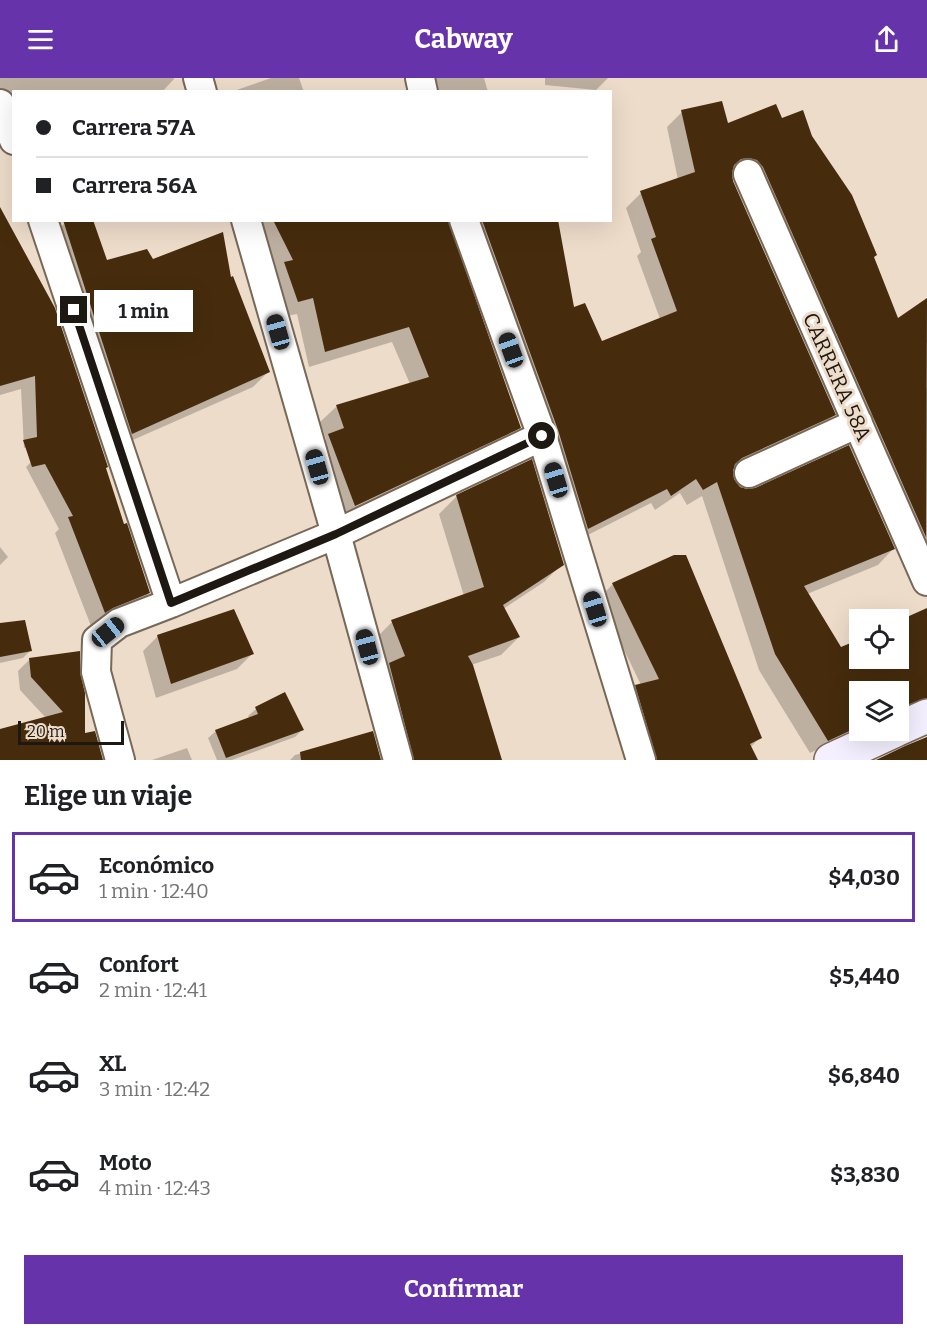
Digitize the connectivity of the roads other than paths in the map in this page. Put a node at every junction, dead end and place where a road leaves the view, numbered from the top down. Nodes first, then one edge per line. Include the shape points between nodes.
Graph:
1 (0, 104) edge
2 (12, 135) edge
3 (748, 174) dead end
4 (44, 222) edge
5 (247, 222) edge
6 (465, 222) edge
7 (858, 423) junction
8 (542, 436) junction
9 (749, 473) dead end
10 (336, 534) junction
11 (927, 581) edge
12 (171, 603) junction
13 (927, 716) edge
14 (909, 724) edge
15 (873, 741) edge
16 (120, 760) edge
17 (398, 760) edge
18 (641, 760) edge
19 (831, 760) edge

1 - 2 street
3 - 7 street, CARRERA 58A
4 - 12 street
5 - 10 street
6 - 8 street
7 - 9 street
7 - 11 street, CARRERA 58A
8 - 10 street
8 - 18 street
10 - 12 street
10 - 17 street
12 - 16 street via 119,623 97,640 96,672
13 - 14 street
15 - 19 street

